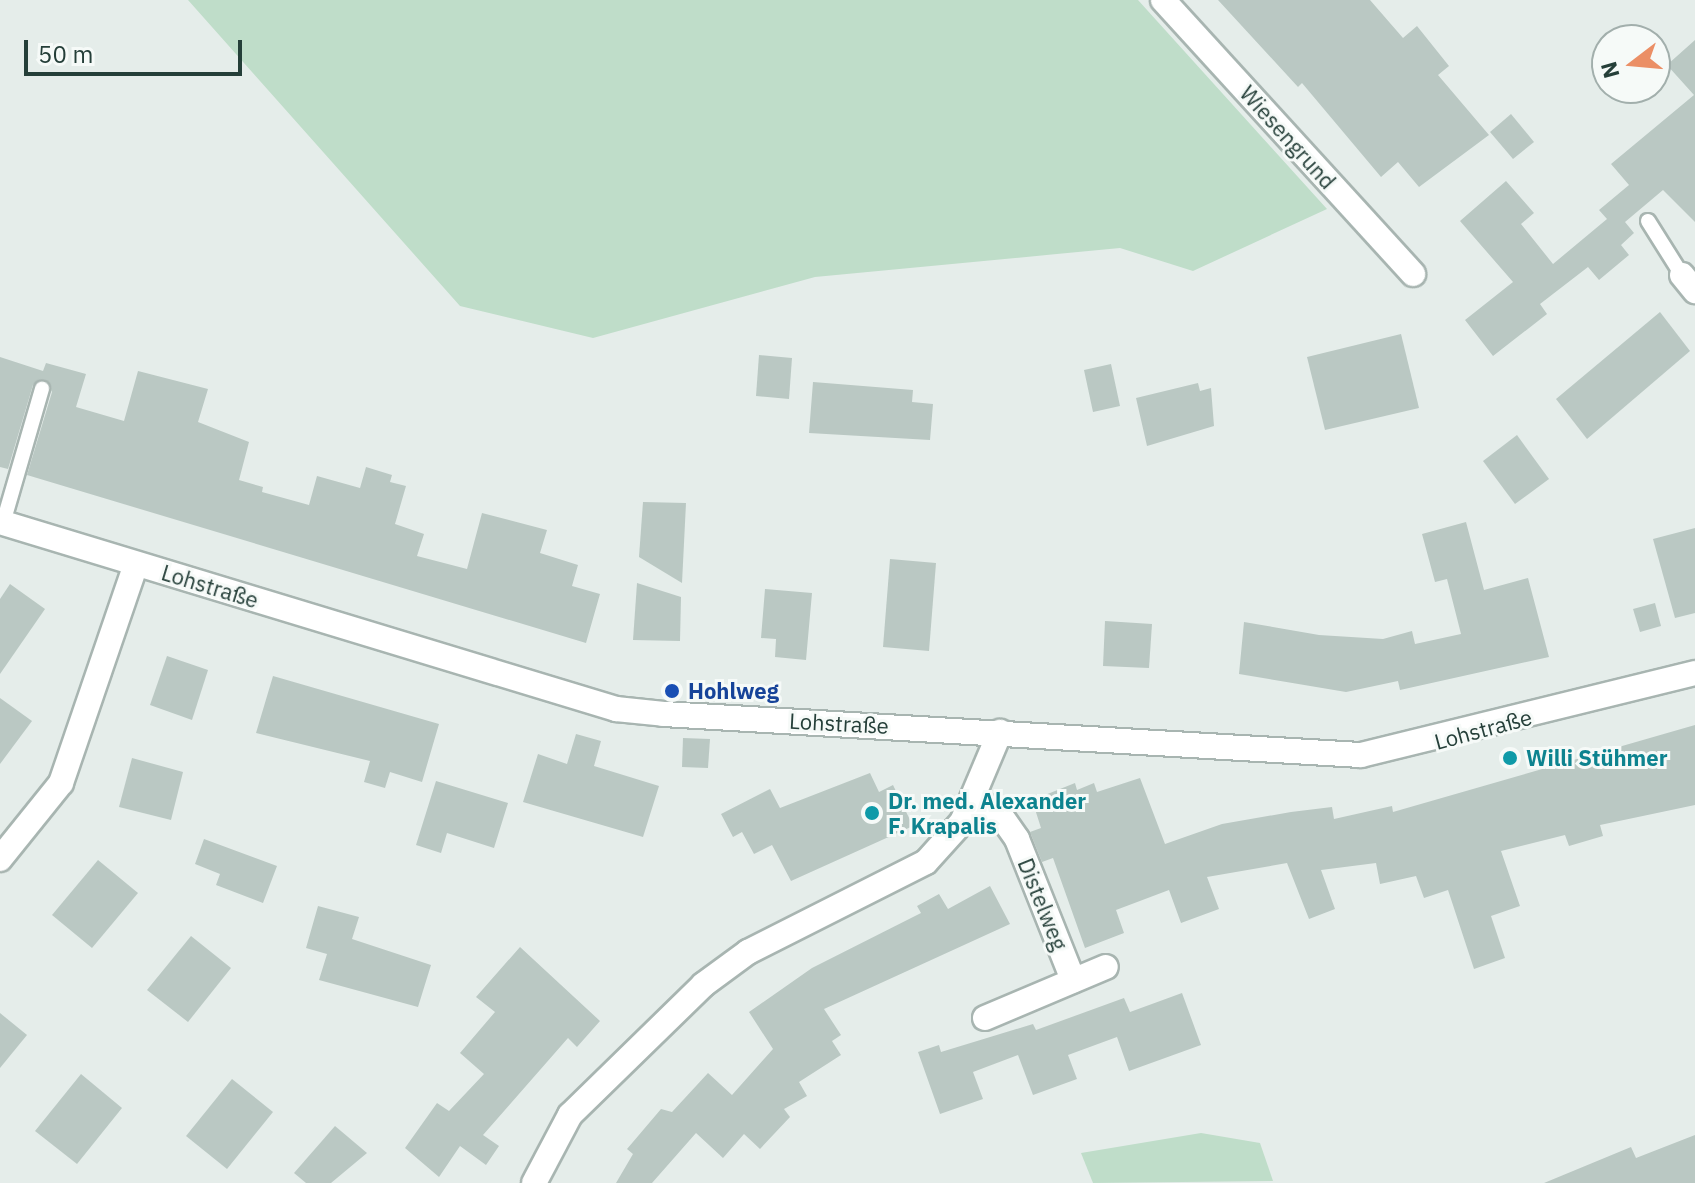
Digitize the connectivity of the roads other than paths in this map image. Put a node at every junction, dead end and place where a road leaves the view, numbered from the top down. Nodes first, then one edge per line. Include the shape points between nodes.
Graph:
1 (1163, 0) edge
2 (1648, 221) dead end
3 (1413, 274) dead end
4 (1689, 283) edge
5 (42, 389) dead end
6 (2, 522) edge
7 (136, 564) junction
8 (1695, 673) edge
9 (1000, 732) junction
10 (974, 798) junction
11 (0, 859) edge
12 (1106, 967) dead end
13 (1073, 980) junction
14 (985, 1018) dead end
15 (534, 1183) edge

1 - 3 street, Wiesengrund
2 - 4 lane
5 - 6 lane
6 - 7 street, Lohstraße
7 - 9 street, Lohstraße via 616,709
7 - 11 street via 61,783
8 - 9 street, Lohstraße via 1361,755
9 - 10 street
10 - 13 street, Distelweg via 1001,816 1017,839
10 - 15 street via 962,822 926,862 748,952 703,985 570,1115
12 - 13 street
13 - 14 street

